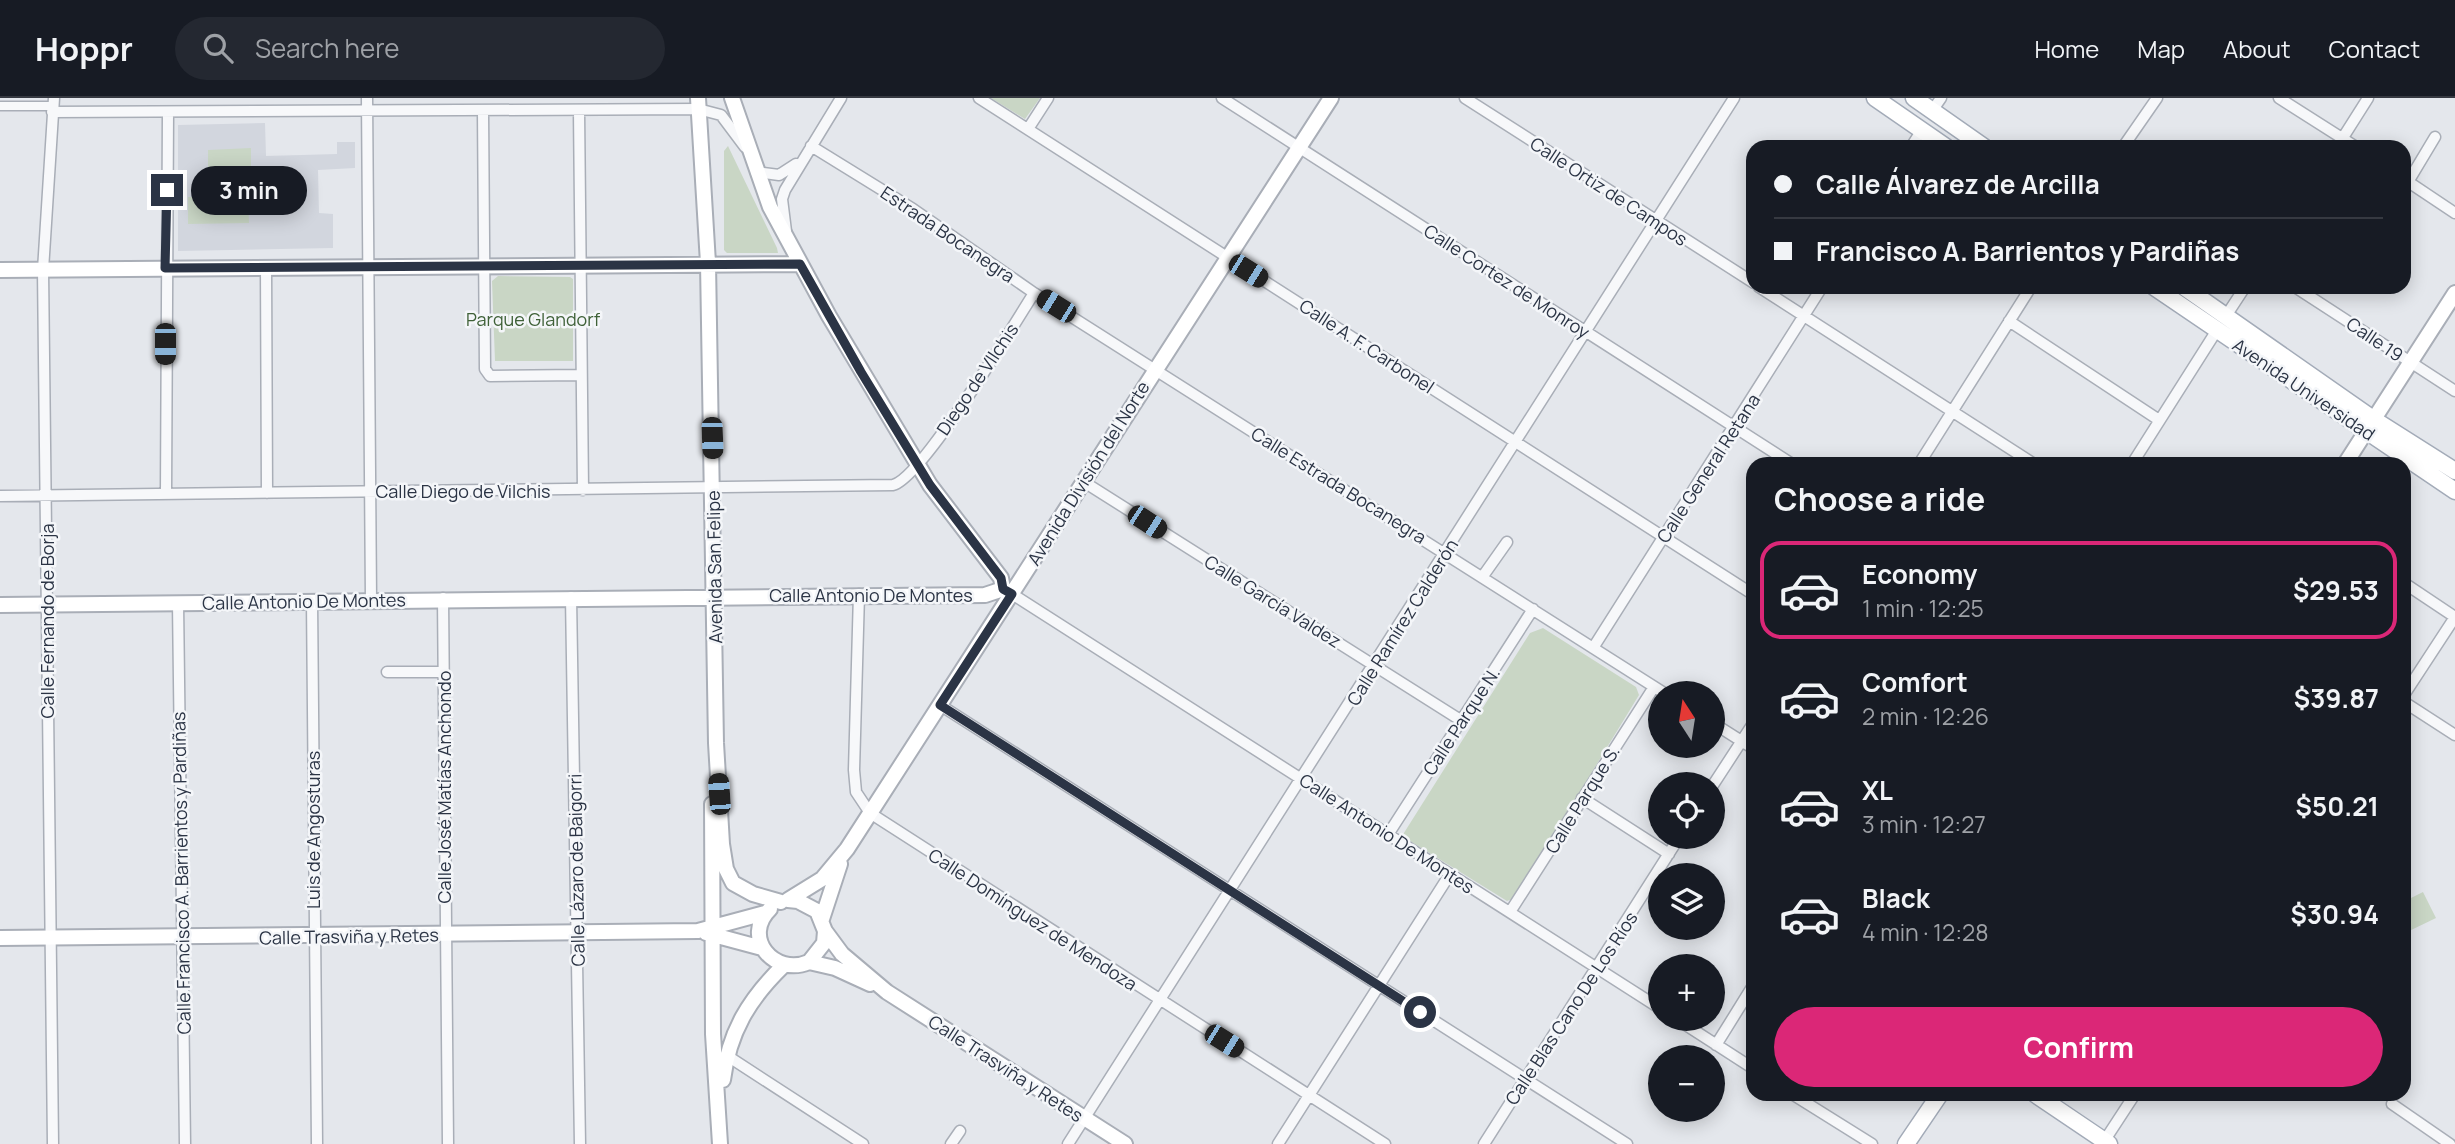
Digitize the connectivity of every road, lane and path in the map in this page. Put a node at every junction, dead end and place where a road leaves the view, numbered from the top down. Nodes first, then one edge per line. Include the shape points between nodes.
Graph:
1 (367, 98) edge
2 (732, 98) edge
3 (841, 98) edge
4 (979, 98) edge
5 (1048, 98) edge
6 (1222, 98) edge
7 (1331, 98) edge
8 (1465, 98) edge
9 (1734, 98) edge
10 (1875, 98) edge
11 (1913, 98) edge
12 (2157, 98) edge
13 (2279, 98) edge
14 (2368, 98) edge
15 (698, 103) edge
16 (1936, 104) edge
17 (53, 105) edge
18 (0, 106) edge
19 (367, 110) junction
20 (484, 111) junction
21 (579, 111) junction
22 (168, 112) junction
23 (1028, 129) junction
24 (1922, 130) junction
25 (2435, 137) dead end
26 (1916, 140) edge
27 (1936, 140) edge
28 (1976, 140) edge
29 (2128, 140) edge
30 (2335, 140) edge
31 (2341, 140) edge
32 (811, 146) junction
33 (1299, 148) junction
34 (749, 153) junction
35 (802, 159) junction
36 (755, 172) junction
37 (2411, 173) edge
38 (2411, 183) edge
39 (2455, 212) edge
40 (1656, 221) junction
41 (786, 238) junction
42 (1228, 257) junction
43 (708, 263) junction
44 (581, 264) junction
45 (800, 264) junction
46 (367, 266) junction
47 (484, 266) junction
48 (266, 267) junction
49 (165, 268) junction
50 (0, 270) edge
51 (43, 270) junction
52 (1746, 278) edge
53 (1034, 293) junction
54 (2455, 293) edge
55 (1770, 294) edge
56 (1818, 294) edge
57 (2026, 294) edge
58 (2167, 294) edge
59 (2191, 294) edge
60 (2241, 294) edge
61 (2306, 294) edge
62 (1804, 316) junction
63 (2009, 321) junction
64 (2222, 323) junction
65 (1587, 332) junction
66 (2410, 363) junction
67 (1154, 369) junction
68 (581, 375) junction
69 (2455, 391) edge
70 (1953, 411) junction
71 (2159, 420) junction
72 (2369, 425) junction
73 (1735, 427) junction
74 (1516, 442) junction
75 (1780, 457) edge
76 (1923, 457) edge
77 (2023, 457) edge
78 (2136, 457) edge
79 (2348, 457) edge
80 (2411, 457) edge
81 (2411, 457) edge
82 (918, 465) junction
83 (2455, 471) edge
84 (1084, 482) junction
85 (714, 489) junction
86 (583, 490) junction
87 (370, 491) junction
88 (2455, 491) edge
89 (267, 493) junction
90 (166, 494) junction
91 (0, 496) edge
92 (46, 496) junction
93 (1663, 538) junction
94 (1507, 541) dead end
95 (1446, 553) junction
96 (1483, 576) junction
97 (2411, 588) edge
98 (1007, 591) junction
99 (1746, 591) edge
100 (859, 594) junction
101 (715, 596) junction
102 (571, 597) junction
103 (443, 598) junction
104 (312, 600) junction
105 (371, 600) junction
106 (178, 603) junction
107 (0, 604) edge
108 (45, 604) junction
109 (1534, 609) junction
110 (2455, 617) edge
111 (1593, 648) junction
112 (1375, 665) junction
113 (387, 672) dead end
114 (443, 672) junction
115 (1648, 683) edge
116 (2411, 684) edge
117 (1648, 696) edge
118 (940, 705) junction
119 (2411, 707) edge
120 (1462, 721) junction
121 (1726, 731) edge
122 (1746, 735) edge
123 (2455, 735) edge
124 (1742, 741) junction
125 (716, 743) junction
126 (1746, 743) edge
127 (1722, 772) edge
128 (1302, 778) junction
129 (1582, 798) junction
130 (870, 813) junction
131 (1389, 834) junction
132 (847, 849) junction
133 (1672, 849) edge
134 (1669, 854) junction
135 (1450, 874) junction
136 (1230, 890) junction
137 (785, 901) junction
138 (1510, 912) junction
139 (765, 913) junction
140 (824, 925) junction
141 (707, 931) junction
142 (577, 933) junction
143 (445, 934) junction
144 (313, 937) junction
145 (51, 938) junction
146 (182, 938) junction
147 (0, 939) edge
148 (762, 948) junction
149 (809, 962) junction
150 (783, 965) junction
151 (1597, 968) junction
152 (1378, 985) junction
153 (887, 992) junction
154 (1746, 997) edge
155 (1160, 1001) junction
156 (1648, 1001) edge
157 (1695, 1031) edge
158 (1716, 1045) joint
159 (1725, 1051) edge
160 (726, 1055) junction
161 (1746, 1064) edge
162 (1525, 1079) junction
163 (1309, 1095) junction
164 (1803, 1101) edge
165 (1935, 1101) edge
166 (2045, 1101) edge
167 (2131, 1101) edge
168 (2392, 1104) dead end
169 (719, 1113) junction
170 (1085, 1118) junction
171 (960, 1131) dead end
172 (2105, 1143) edge
173 (53, 1144) edge
174 (185, 1144) edge
175 (317, 1144) edge
176 (448, 1144) edge
177 (580, 1144) edge
178 (720, 1144) edge
179 (862, 1144) edge
180 (951, 1144) edge
181 (1068, 1144) edge
182 (1125, 1144) edge
183 (1278, 1144) edge
184 (1385, 1144) edge
185 (1484, 1144) edge
186 (1627, 1144) edge
187 (1871, 1144) edge
188 (1906, 1144) edge
189 (2450, 1144) edge

1 - 19 street
2 - 34 main road
3 - 32 street
4 - 23 street, Calle A. F. Carbonel
5 - 23 street
6 - 33 street, Calle Cortez de Monroy
7 - 33 main road, Avenida División del Norte
8 - 40 street, Calle Ortiz de Campos
9 - 40 street, Calle Ramírez Calderón
10 - 24 main road
11 - 16 main road
12 - 29 street
13 - 30 street
14 - 31 street
15 - 21 street
15 - 34 street via 726,120
15 - 43 main road, Avenida San Felipe
16 - 28 main road
17 - 18 street
17 - 22 street
17 - 51 street, Calle Fernando de Borja
19 - 20 street
19 - 22 street
19 - 46 street
20 - 21 street
20 - 47 street
21 - 44 street
22 - 49 street
23 - 42 street, Calle A. F. Carbonel
24 - 26 street
24 - 27 main road
25 - 37 street
32 - 35 street
32 - 53 street, Estrada Bocanegra via 913,209
33 - 42 main road, Avenida División del Norte
33 - 65 street, Calle Cortez de Monroy
34 - 36 main road
35 - 36 street via 779,175
35 - 41 street via 782,199
36 - 41 main road
38 - 39 street
40 - 52 street, Calle Ortiz de Campos
40 - 65 street, Calle Ramírez Calderón
41 - 45 main road
42 - 67 main road, Avenida División del Norte
42 - 74 street, Calle A. F. Carbonel
43 - 44 main road
43 - 45 main road
43 - 85 main road, Avenida San Felipe
44 - 47 main road
44 - 68 street
45 - 82 main road
46 - 47 main road
46 - 48 main road
46 - 87 street
47 - 68 street via 487,373
48 - 49 main road
48 - 89 street
49 - 51 main road
49 - 90 street
50 - 51 main road
51 - 92 street, Calle Fernando de Borja
53 - 67 street, Estrada Bocanegra
53 - 82 street, Diego de VIlchis via 959,411
54 - 66 main road
55 - 62 street
56 - 62 street, Calle General Retana
57 - 63 street
58 - 64 main road, Avenida Universidad
59 - 64 main road, Avenida Universidad
60 - 64 street
61 - 66 street, Calle 19
62 - 70 street
62 - 73 street, Calle General Retana
63 - 70 street
63 - 71 street
64 - 71 street
64 - 72 main road, Avenida Universidad
65 - 73 street, Calle Cortez de Monroy
65 - 74 street, Calle Ramírez Calderón
66 - 69 street, Calle 19
66 - 72 main road
67 - 84 main road, Avenida División del Norte
67 - 95 street, Calle Estrada Bocanegra
68 - 86 street
70 - 76 street
70 - 77 street
71 - 78 street
72 - 79 main road
72 - 80 main road, Avenida Universidad
72 - 83 main road, Avenida Universidad
73 - 75 street, Calle Cortez de Monroy
73 - 93 street, Calle General Retana
74 - 93 street, Calle A. F. Carbonel
74 - 95 street, Calle Ramírez Calderón
81 - 88 main road, Avenida Universidad
82 - 85 street, Calle Diego de Vilchis via 907,479 893,485
82 - 98 main road
84 - 98 main road, Avenida División del Norte
84 - 112 street, Calle García Valdez
85 - 86 street, Calle Diego de Vilchis
85 - 101 main road, Avenida San Felipe
86 - 87 street, Calle Diego de Vilchis
87 - 89 street, Calle Diego de Vilchis
87 - 105 street
89 - 90 street, Calle Diego de Vilchis
90 - 92 street, Calle Diego de Vilchis
91 - 92 street, Calle Diego de Vilchis
92 - 108 street, Calle Fernando de Borja
93 - 99 street, Calle A. F. Carbonel
93 - 111 street, Calle General Retana
94 - 96 street
95 - 96 street, Calle Estrada Bocanegra
95 - 112 street, Calle Ramírez Calderón
96 - 109 street, Calle Estrada Bocanegra
97 - 110 street
98 - 100 main road, Calle Antonio De Montes via 985,595
98 - 118 main road, Avenida División del Norte
98 - 128 street, Calle Antonio De Montes
100 - 101 main road, Calle Antonio De Montes
100 - 130 street via 854,777 860,800
101 - 102 main road, Calle Antonio De Montes
101 - 125 main road, Avenida San Felipe
102 - 103 main road, Calle Antonio De Montes
102 - 142 street, Calle Lázaro de Baigorri
103 - 105 main road, Calle Antonio De Montes
103 - 114 street, Calle José Matías Anchondo
104 - 105 main road, Calle Antonio De Montes
104 - 106 main road, Calle Antonio De Montes
104 - 144 street, Luis de Angosturas
106 - 108 main road, Calle Antonio De Montes
106 - 146 street, Calle Francisco A. Barrientos y Pardiñas
107 - 108 main road, Calle Antonio De Montes
108 - 145 street, Calle Fernando de Borja
109 - 111 street, Calle Estrada Bocanegra
109 - 120 street, Calle Parque N.
110 - 116 street
111 - 115 street, Calle Estrada Bocanegra
112 - 120 street, Calle García Valdez
112 - 128 street, Calle Ramírez Calderón
113 - 114 street
114 - 143 street, Calle José Matías Anchondo
117 - 129 street, Calle Parque S.
118 - 130 main road, Avenida División del Norte
118 - 136 street
119 - 123 street
120 - 131 street, Calle Parque N.
121 - 124 street
122 - 124 street
124 - 126 street
124 - 127 street
125 - 137 main road, Avenida San Felipe via 728,876 745,891
125 - 141 main road, Avenida San Felipe
128 - 131 street, Calle Antonio De Montes
128 - 136 street, Calle Ramírez Calderón
129 - 134 street
129 - 138 street, Calle Parque S.
130 - 132 main road, Avenida División del Norte
130 - 155 street, Calle Domínguez de Mendoza
131 - 135 street, Calle Antonio De Montes
132 - 137 main road, Avenida División del Norte via 815,885
132 - 140 main road, Avenida División del Norte
133 - 134 street, Calle Blas Cano De Los Ríos
134 - 151 street, Calle Blas Cano De Los Ríos
135 - 138 street, Calle Antonio De Montes
135 - 152 street
136 - 152 street
136 - 155 street, Calle Ramírez Calderón
137 - 139 main road
137 - 140 main road via 808,904
138 - 151 street, Calle Antonio De Montes
139 - 141 main road, Calle Trasviña y Retes
139 - 148 main road via 759,930
140 - 149 main road via 824,943
140 - 153 main road, Calle Trasviña y Retes via 842,954
141 - 142 main road, Calle Trasviña y Retes
141 - 148 main road, Calle Trasviña y Retes
141 - 169 main road, Avenida San Felipe
142 - 143 main road, Calle Trasviña y Retes
142 - 177 street, Calle Lázaro de Baigorri
143 - 144 main road, Calle Trasviña y Retes
143 - 176 street, Calle José Matías Anchondo
144 - 146 main road, Calle Trasviña y Retes
144 - 175 street, Luis de Angosturas
145 - 146 main road, Calle Trasviña y Retes
145 - 147 main road, Calle Trasviña y Retes
145 - 173 street, Calle Fernando de Borja
146 - 174 street, Calle Francisco A. Barrientos y Pardiñas
148 - 150 main road
149 - 150 main road
149 - 153 main road, Calle Trasviña y Retes via 835,968
150 - 160 main road, Avenida San Felipe via 751,1002
151 - 156 street, Calle Antonio De Montes
151 - 162 street, Calle Blas Cano De Los Ríos
152 - 162 street
152 - 163 street
153 - 170 main road, Calle Trasviña y Retes
154 - 158 street
155 - 163 street, Calle Domínguez de Mendoza
155 - 170 street, Calle Ramírez Calderón
157 - 158 street
159 - 161 street
160 - 169 main road, Avenida San Felipe
160 - 179 street
162 - 185 street, Calle Blas Cano De Los Ríos
162 - 186 street
163 - 183 street
163 - 184 street, Calle Domínguez de Mendoza
164 - 187 street
165 - 188 main road
166 - 172 main road
167 - 172 street
168 - 189 street
169 - 178 main road, Avenida San Felipe
170 - 181 street, Calle Ramírez Calderón
170 - 182 main road, Calle Trasviña y Retes
171 - 180 street

